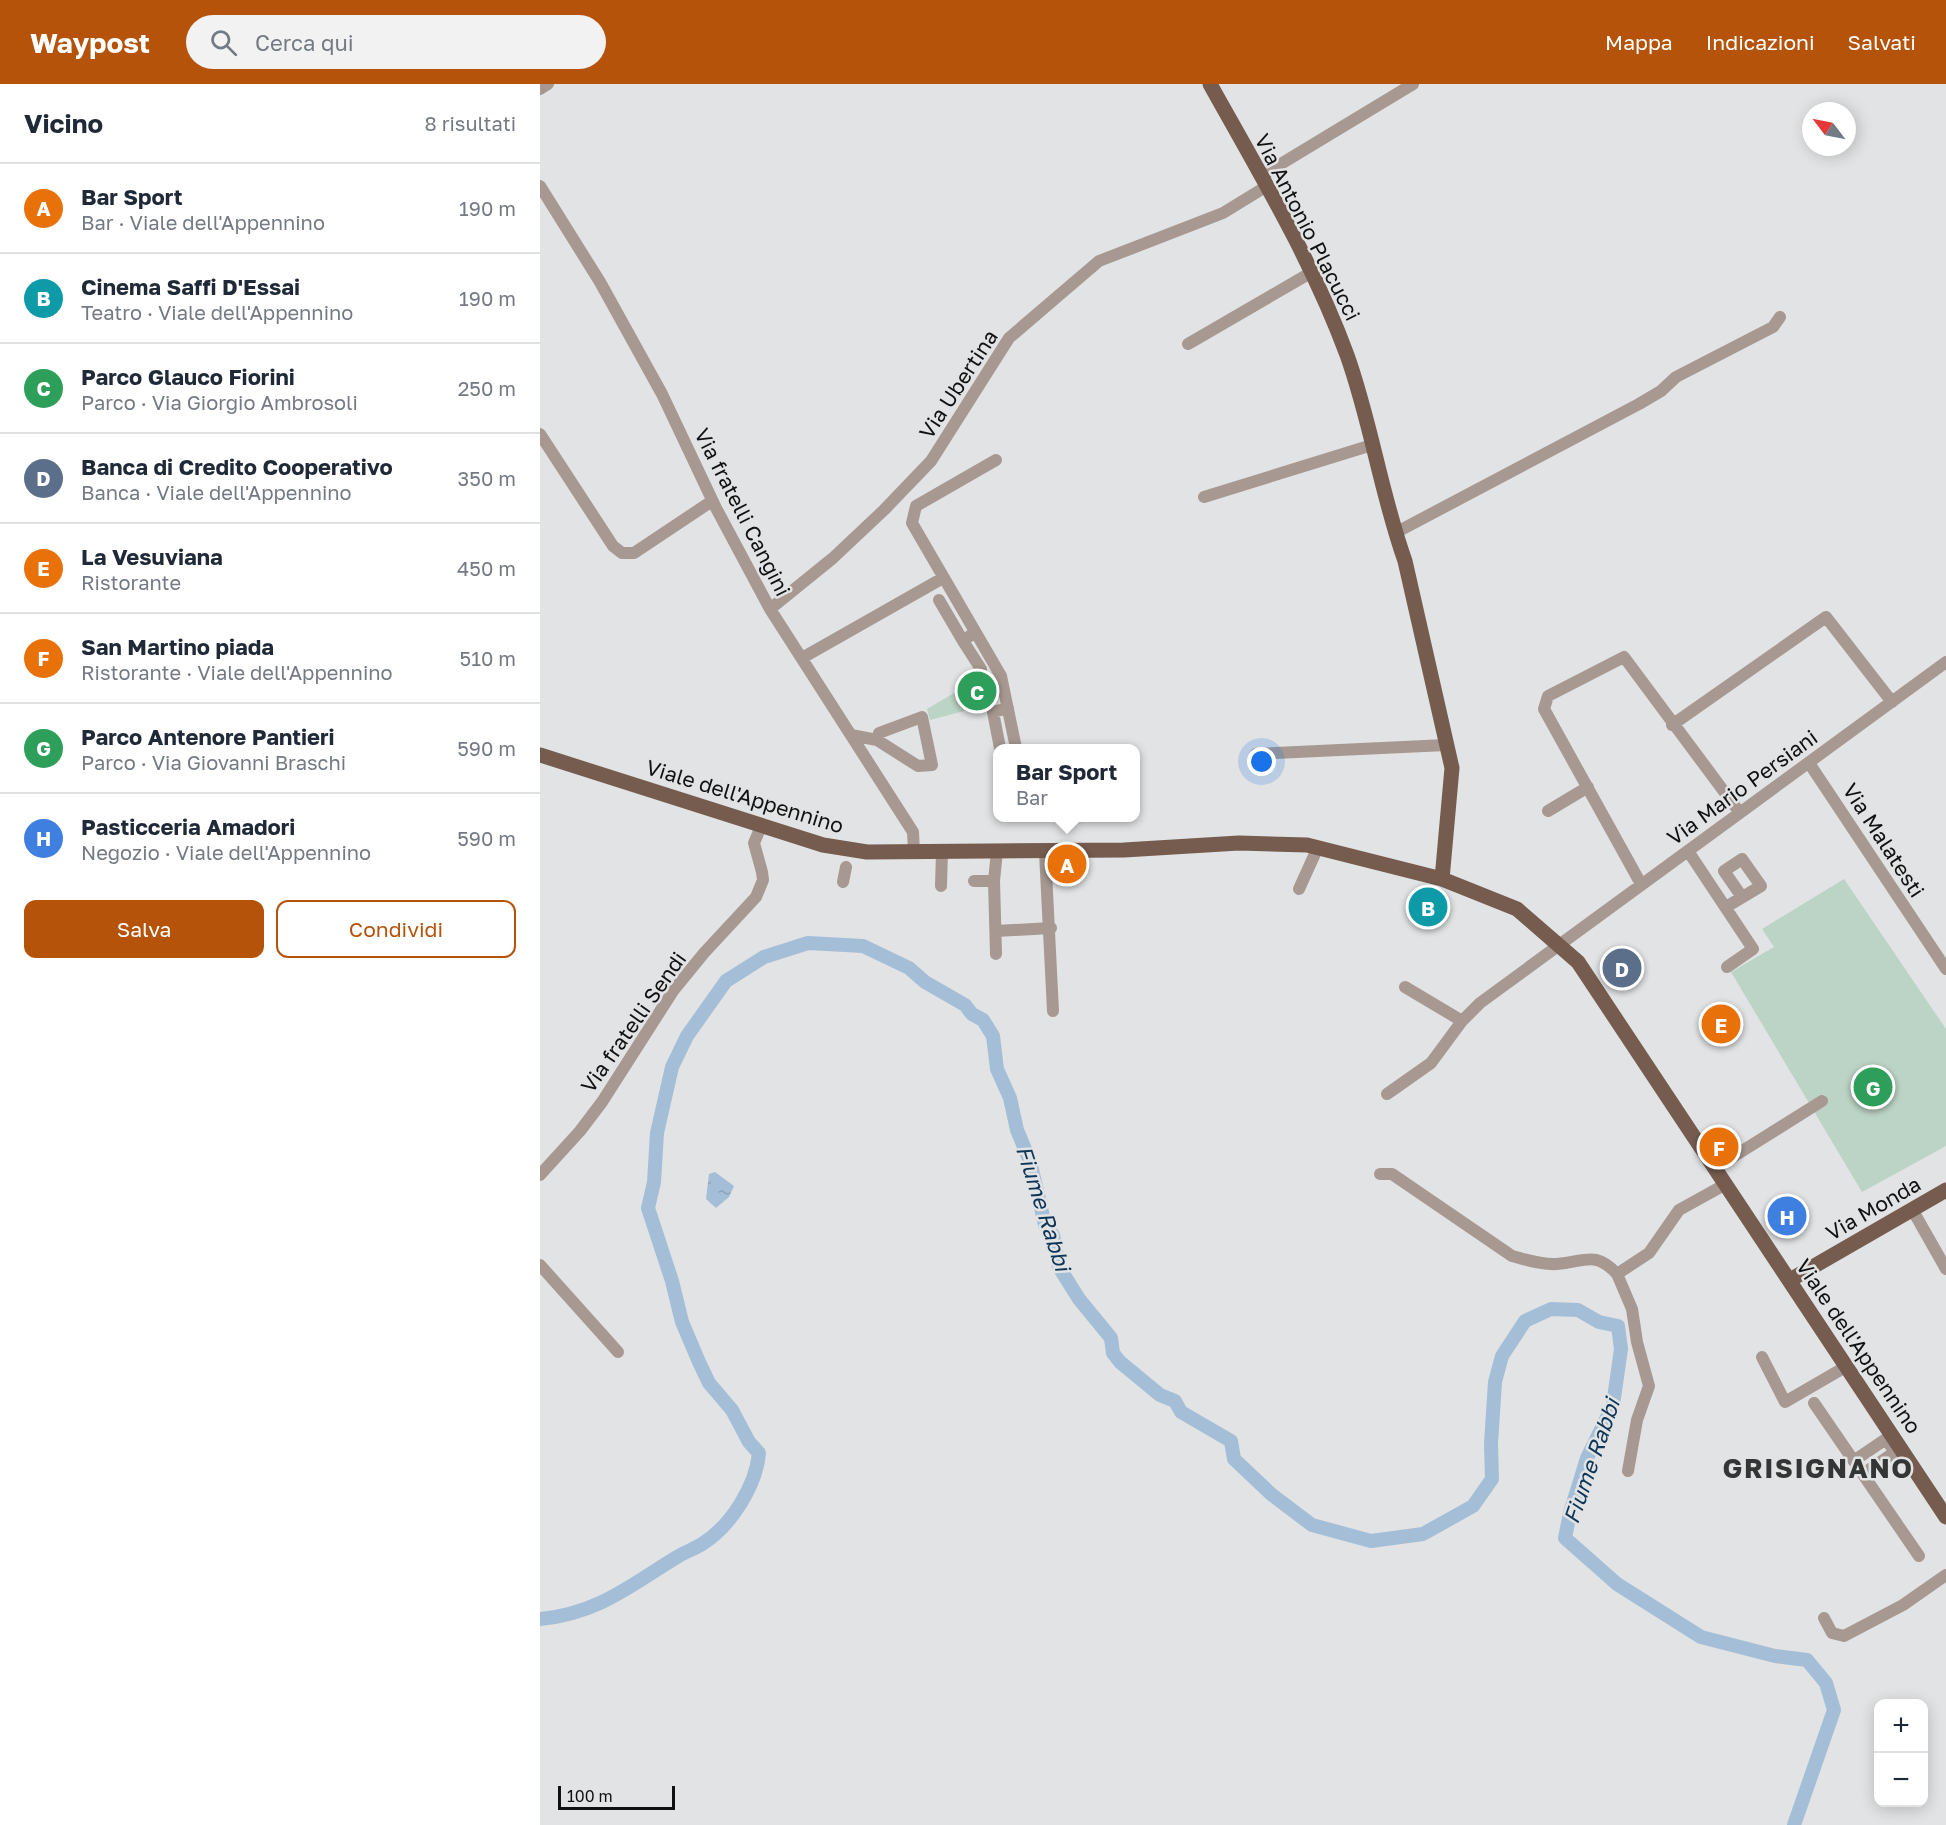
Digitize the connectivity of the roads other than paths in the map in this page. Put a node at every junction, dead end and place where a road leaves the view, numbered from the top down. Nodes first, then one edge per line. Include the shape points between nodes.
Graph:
1 (548, 84) edge
2 (1210, 84) edge
3 (1413, 84) edge
4 (540, 89) edge
5 (1264, 181) junction
6 (540, 186) edge
7 (1312, 272) junction
8 (1780, 317) dead end
9 (1188, 344) dead end
10 (540, 434) edge
11 (1372, 445) junction
12 (996, 460) dead end
13 (1204, 497) dead end
14 (712, 501) junction
15 (1395, 533) junction
16 (943, 578) junction
17 (939, 600) dead end
18 (770, 609) junction
19 (975, 632) junction
20 (963, 641) junction
21 (802, 658) junction
22 (1946, 662) edge
23 (981, 669) dead end
24 (1892, 702) junction
25 (1008, 708) junction
26 (1672, 725) junction
27 (851, 735) junction
28 (877, 740) junction
29 (999, 744) edge
30 (1015, 744) edge
31 (1446, 745) junction
32 (1256, 754) dead end
33 (540, 755) edge
34 (1809, 763) junction
35 (1588, 787) junction
36 (1548, 811) dead end
37 (1740, 813) junction
38 (762, 824) junction
39 (1318, 847) junction
40 (997, 851) junction
41 (1688, 851) junction
42 (914, 852) junction
43 (942, 852) junction
44 (1045, 852) junction
45 (848, 859) junction
46 (1443, 879) junction
47 (974, 881) dead end
48 (994, 881) junction
49 (843, 882) dead end
50 (1641, 884) junction
51 (941, 886) dead end
52 (1299, 889) dead end
53 (1742, 897) junction
54 (1726, 907) junction
55 (1051, 928) junction
56 (996, 931) junction
57 (1561, 945) junction
58 (996, 954) dead end
59 (1727, 967) dead end
60 (1946, 969) edge
61 (1405, 987) dead end
62 (1053, 1011) dead end
63 (1462, 1021) junction
64 (1387, 1094) dead end
65 (1822, 1101) dead end
66 (1715, 1168) junction
67 (1380, 1174) dead end
68 (540, 1175) edge
69 (1726, 1184) junction
70 (1946, 1190) edge
71 (1912, 1209) junction
72 (540, 1265) edge
73 (1946, 1269) edge
74 (1617, 1274) junction
75 (1790, 1280) junction
76 (618, 1352) dead end
77 (1762, 1357) dead end
78 (1847, 1366) junction
79 (1814, 1403) dead end
80 (1893, 1443) junction
81 (1855, 1460) junction
82 (1628, 1471) dead end
83 (1863, 1474) junction
84 (1946, 1517) edge
85 (1919, 1556) dead end
86 (1946, 1575) edge
87 (1824, 1618) dead end

1 - 4 street
2 - 5 main road, Via Antonio Placucci
3 - 5 street, Via Ubertina
5 - 7 main road, Via Antonio Placucci
5 - 18 street, Via Ubertina via 1223,213 1099,261 1009,338 931,461 833,558
6 - 14 street, Via fratelli Cangini via 652,376
7 - 9 street
7 - 11 main road, Via Antonio Placucci via 1348,358
8 - 15 street via 1773,327 1676,376 1639,404
10 - 14 street via 613,546 622,553 634,553
11 - 13 street
11 - 15 main road, Via Antonio Placucci
12 - 16 street via 916,506 912,523
14 - 18 street, Via fratelli Cangini
15 - 31 main road, Via Antonio Placucci via 1405,561
16 - 19 street
16 - 21 street
17 - 20 street
18 - 21 street, Via fratelli Cangini
19 - 20 street
19 - 25 street via 1001,676
20 - 23 street
21 - 27 street, Via fratelli Cangini
22 - 24 street, Via Mario Persiani
24 - 26 street via 1826,617
24 - 34 street, Via Mario Persiani
25 - 29 street via 993,712
25 - 30 street
26 - 35 street via 1624,657 1548,696 1544,709
26 - 37 street
27 - 28 street
27 - 42 street, Via fratelli Cangini via 913,832
28 - 28 street via 918,766 932,765 922,717 879,733
31 - 32 street
31 - 46 main road, Via Antonio Placucci via 1452,768
33 - 38 main road, Viale dell'Appennino
34 - 37 street, Via Mario Persiani
34 - 60 street, Via Malatesti
35 - 36 street
35 - 50 street
37 - 41 street, Via Mario Persiani
38 - 45 main road, Viale dell'Appennino via 824,845
38 - 68 street, Via fratelli Sendi via 754,843 762,873 756,897 673,992 602,1102
39 - 44 main road, Viale dell'Appennino via 1239,843
39 - 46 main road, Viale dell'Appennino
39 - 52 street
40 - 43 main road, Viale dell'Appennino
40 - 44 main road, Viale dell'Appennino
40 - 48 street
41 - 50 street, Via Mario Persiani
41 - 54 street
42 - 43 main road, Viale dell'Appennino
42 - 45 main road, Viale dell'Appennino
43 - 51 street
44 - 55 street
45 - 49 street
46 - 57 main road, Viale dell'Appennino via 1517,909
47 - 48 street
48 - 56 street
50 - 57 street, Via Mario Persiani
53 - 53 street via 1724,872 1742,859 1761,886
53 - 54 street
54 - 59 street via 1753,949
55 - 56 street
55 - 62 street
56 - 58 street
57 - 63 street, Via Mario Persiani via 1480,1003
57 - 66 main road, Viale dell'Appennino via 1578,962
61 - 63 street
63 - 64 street, Via Mario Persiani via 1431,1063
65 - 66 street
66 - 69 main road, Viale dell'Appennino
67 - 74 street via 1392,1174 1512,1256 1556,1264 1591,1258 1605,1261
69 - 74 street via 1679,1210 1649,1253
69 - 75 main road, Viale dell'Appennino
70 - 71 main road, Via Monda
71 - 73 street
71 - 75 main road, Via Monda
72 - 76 street
74 - 82 street via 1632,1309 1649,1386 1637,1420
75 - 78 main road, Viale dell'Appennino
77 - 78 street via 1785,1402
78 - 80 main road, Viale dell'Appennino
79 - 81 street
80 - 81 street via 1886,1439
80 - 83 street via 1895,1452
80 - 84 main road, Viale dell'Appennino
81 - 83 street
83 - 85 street
86 - 87 street via 1903,1605 1844,1636 1832,1634

